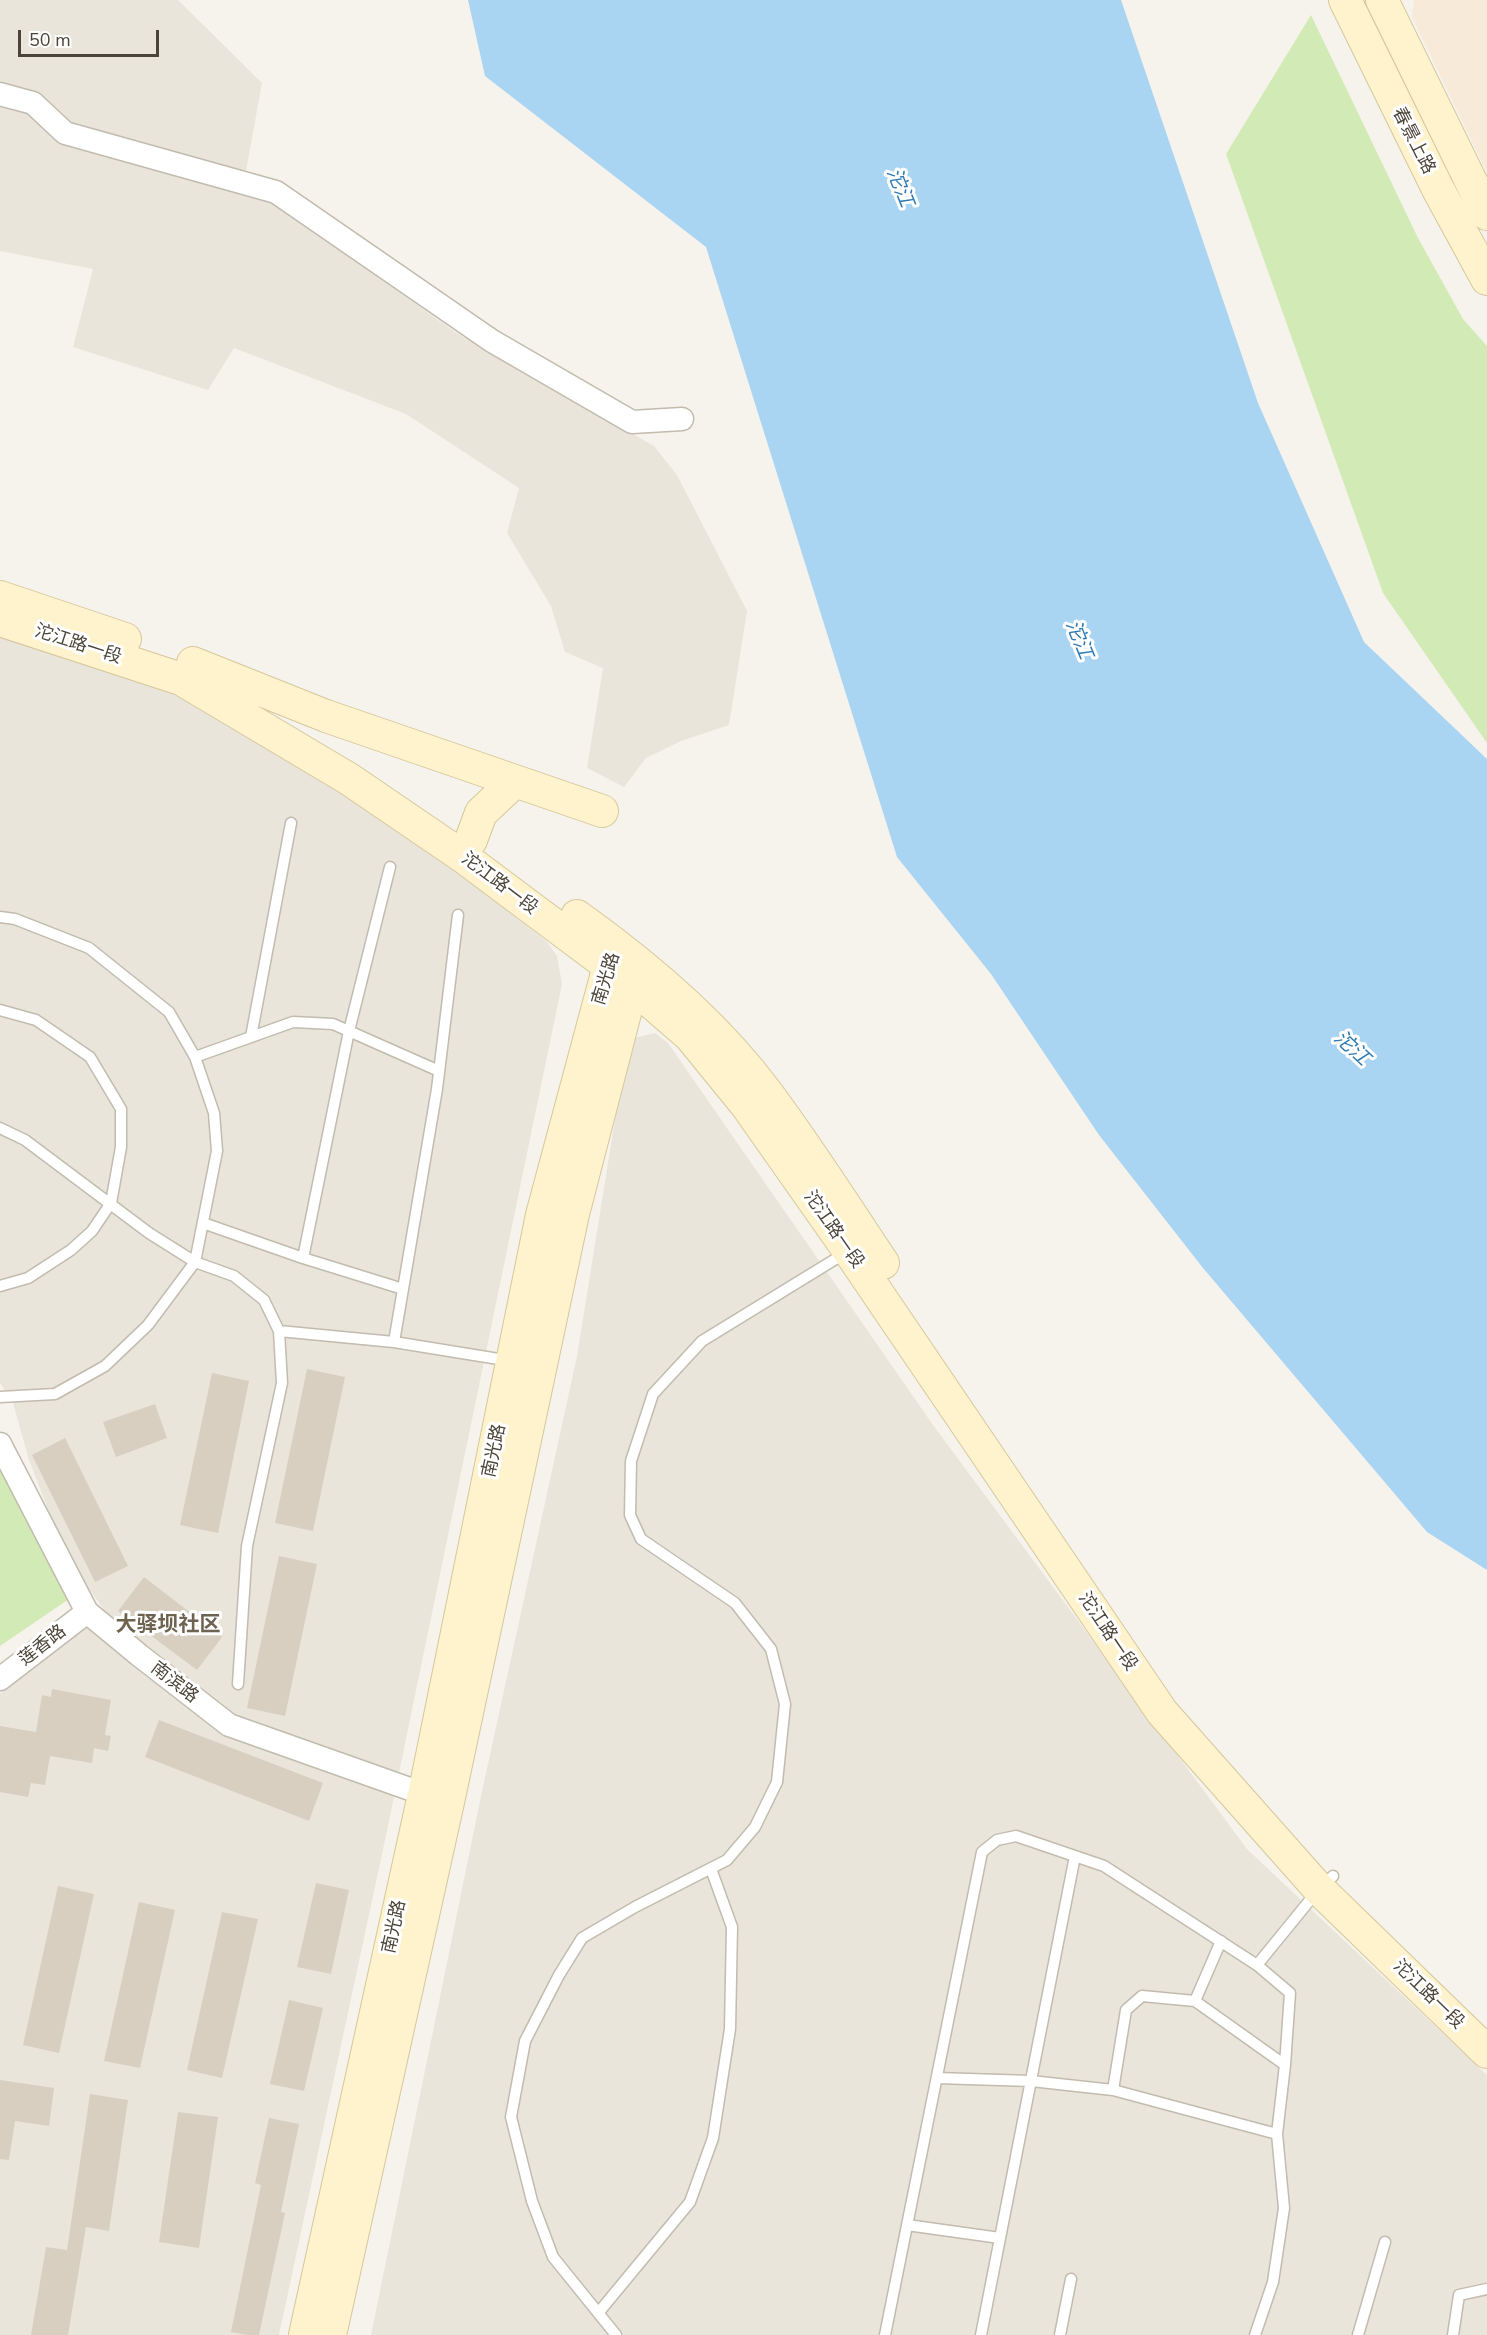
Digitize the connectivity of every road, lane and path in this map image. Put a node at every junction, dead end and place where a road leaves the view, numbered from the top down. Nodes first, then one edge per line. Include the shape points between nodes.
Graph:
1 (1345, 0) edge
2 (1382, 0) edge
3 (0, 94) edge
4 (1487, 214) edge
5 (1487, 279) edge
6 (682, 419) dead end
7 (0, 597) edge
8 (0, 620) edge
9 (187, 671) junction
10 (515, 781) junction
11 (602, 811) dead end
12 (291, 823) dead end
13 (471, 840) junction
14 (390, 867) dead end
15 (458, 915) dead end
16 (0, 917) edge
17 (620, 966) junction
18 (0, 1010) edge
19 (349, 1031) junction
20 (251, 1037) junction
21 (195, 1057) junction
22 (439, 1071) junction
23 (0, 1128) edge
24 (111, 1203) junction
25 (202, 1223) junction
26 (859, 1247) junction
27 (303, 1258) junction
28 (195, 1262) junction
29 (0, 1286) edge
30 (403, 1289) junction
31 (279, 1331) junction
32 (394, 1342) junction
33 (514, 1362) junction
34 (0, 1397) edge
35 (0, 1444) edge
36 (87, 1612) junction
37 (0, 1679) edge
38 (238, 1684) dead end
39 (436, 1799) junction
40 (1075, 1856) junction
41 (711, 1869) junction
42 (1326, 1883) junction
43 (1221, 1941) junction
44 (1257, 1965) junction
45 (1195, 2001) junction
46 (1487, 2025) edge
47 (1487, 2052) edge
48 (1284, 2065) junction
49 (937, 2078) junction
50 (1031, 2081) junction
51 (1113, 2090) junction
52 (1277, 2134) junction
53 (907, 2225) junction
54 (1000, 2238) junction
55 (1384, 2242) dead end
56 (1071, 2279) dead end
57 (1487, 2289) edge
58 (599, 2312) junction
59 (305, 2335) edge
60 (330, 2335) edge
61 (616, 2335) edge
62 (885, 2335) edge
63 (981, 2335) edge
64 (1060, 2335) edge
65 (1255, 2335) edge
66 (1358, 2335) edge
67 (1453, 2335) edge

1 - 5 street, 春景上路
2 - 4 street, 春景上路
3 - 6 street via 33,103 65,133 276,192 492,341 632,422
7 - 9 street, 沱江路一段
8 - 9 street, 沱江路一段
9 - 10 street
9 - 13 street, 沱江路一段 via 261,704 361,763
9 - 17 street, 沱江路一段
10 - 11 street
10 - 13 street via 482,813
12 - 20 lane
13 - 17 street, 沱江路一段
14 - 19 lane
15 - 22 lane
16 - 21 lane via 15,919 89,948 169,1012
17 - 26 street, 沱江路一段 via 690,1036
17 - 26 street, 沱江路一段 via 704,1021 766,1092
17 - 33 street, 南光路 via 542,1215
17 - 39 street, 南光路 via 573,1214
18 - 24 lane via 36,1020 90,1057 121,1109 121,1147
19 - 20 lane via 333,1024 293,1022
19 - 22 lane
19 - 27 lane
20 - 21 lane
21 - 25 lane via 214,1113 217,1151
22 - 30 lane
23 - 24 lane via 25,1140
24 - 28 lane
24 - 29 lane via 92,1231 72,1250 28,1278
25 - 27 lane
25 - 28 lane
26 - 41 lane via 702,1341 652,1394 632,1461 630,1515 641,1539 735,1603 771,1649 785,1704 777,1782 755,1827 727,1860
26 - 42 street, 沱江路一段 via 1175,1698
27 - 30 lane
28 - 31 lane via 234,1276 264,1300
28 - 34 lane via 148,1325 105,1366 55,1394
30 - 32 lane
31 - 32 lane
31 - 38 lane via 282,1383 247,1546
32 - 33 lane
33 - 39 street, 南光路
35 - 36 street, 南滨路
36 - 37 street, 莲香路
36 - 39 street, 南滨路 via 229,1725
39 - 59 street, 南光路
39 - 60 street, 南光路
40 - 43 lane via 1104,1866
40 - 49 lane via 1016,1836 997,1840 982,1852
40 - 50 lane
41 - 58 lane via 732,1927 730,2029 713,2138 690,2202
41 - 58 lane via 582,1938 525,2041 511,2117 532,2201 553,2257
42 - 44 lane
42 - 46 street, 沱江路一段
42 - 47 street, 沱江路一段
43 - 44 lane
43 - 45 lane
44 - 48 lane via 1290,1993
45 - 48 lane
45 - 51 lane via 1142,1996 1126,2010
48 - 52 lane
49 - 50 lane
49 - 53 lane
50 - 51 lane
50 - 54 lane
51 - 52 lane
52 - 65 lane via 1284,2208 1273,2282
53 - 54 lane
53 - 62 lane
54 - 63 lane
55 - 66 lane
56 - 64 lane
57 - 67 lane via 1459,2295
58 - 61 lane

